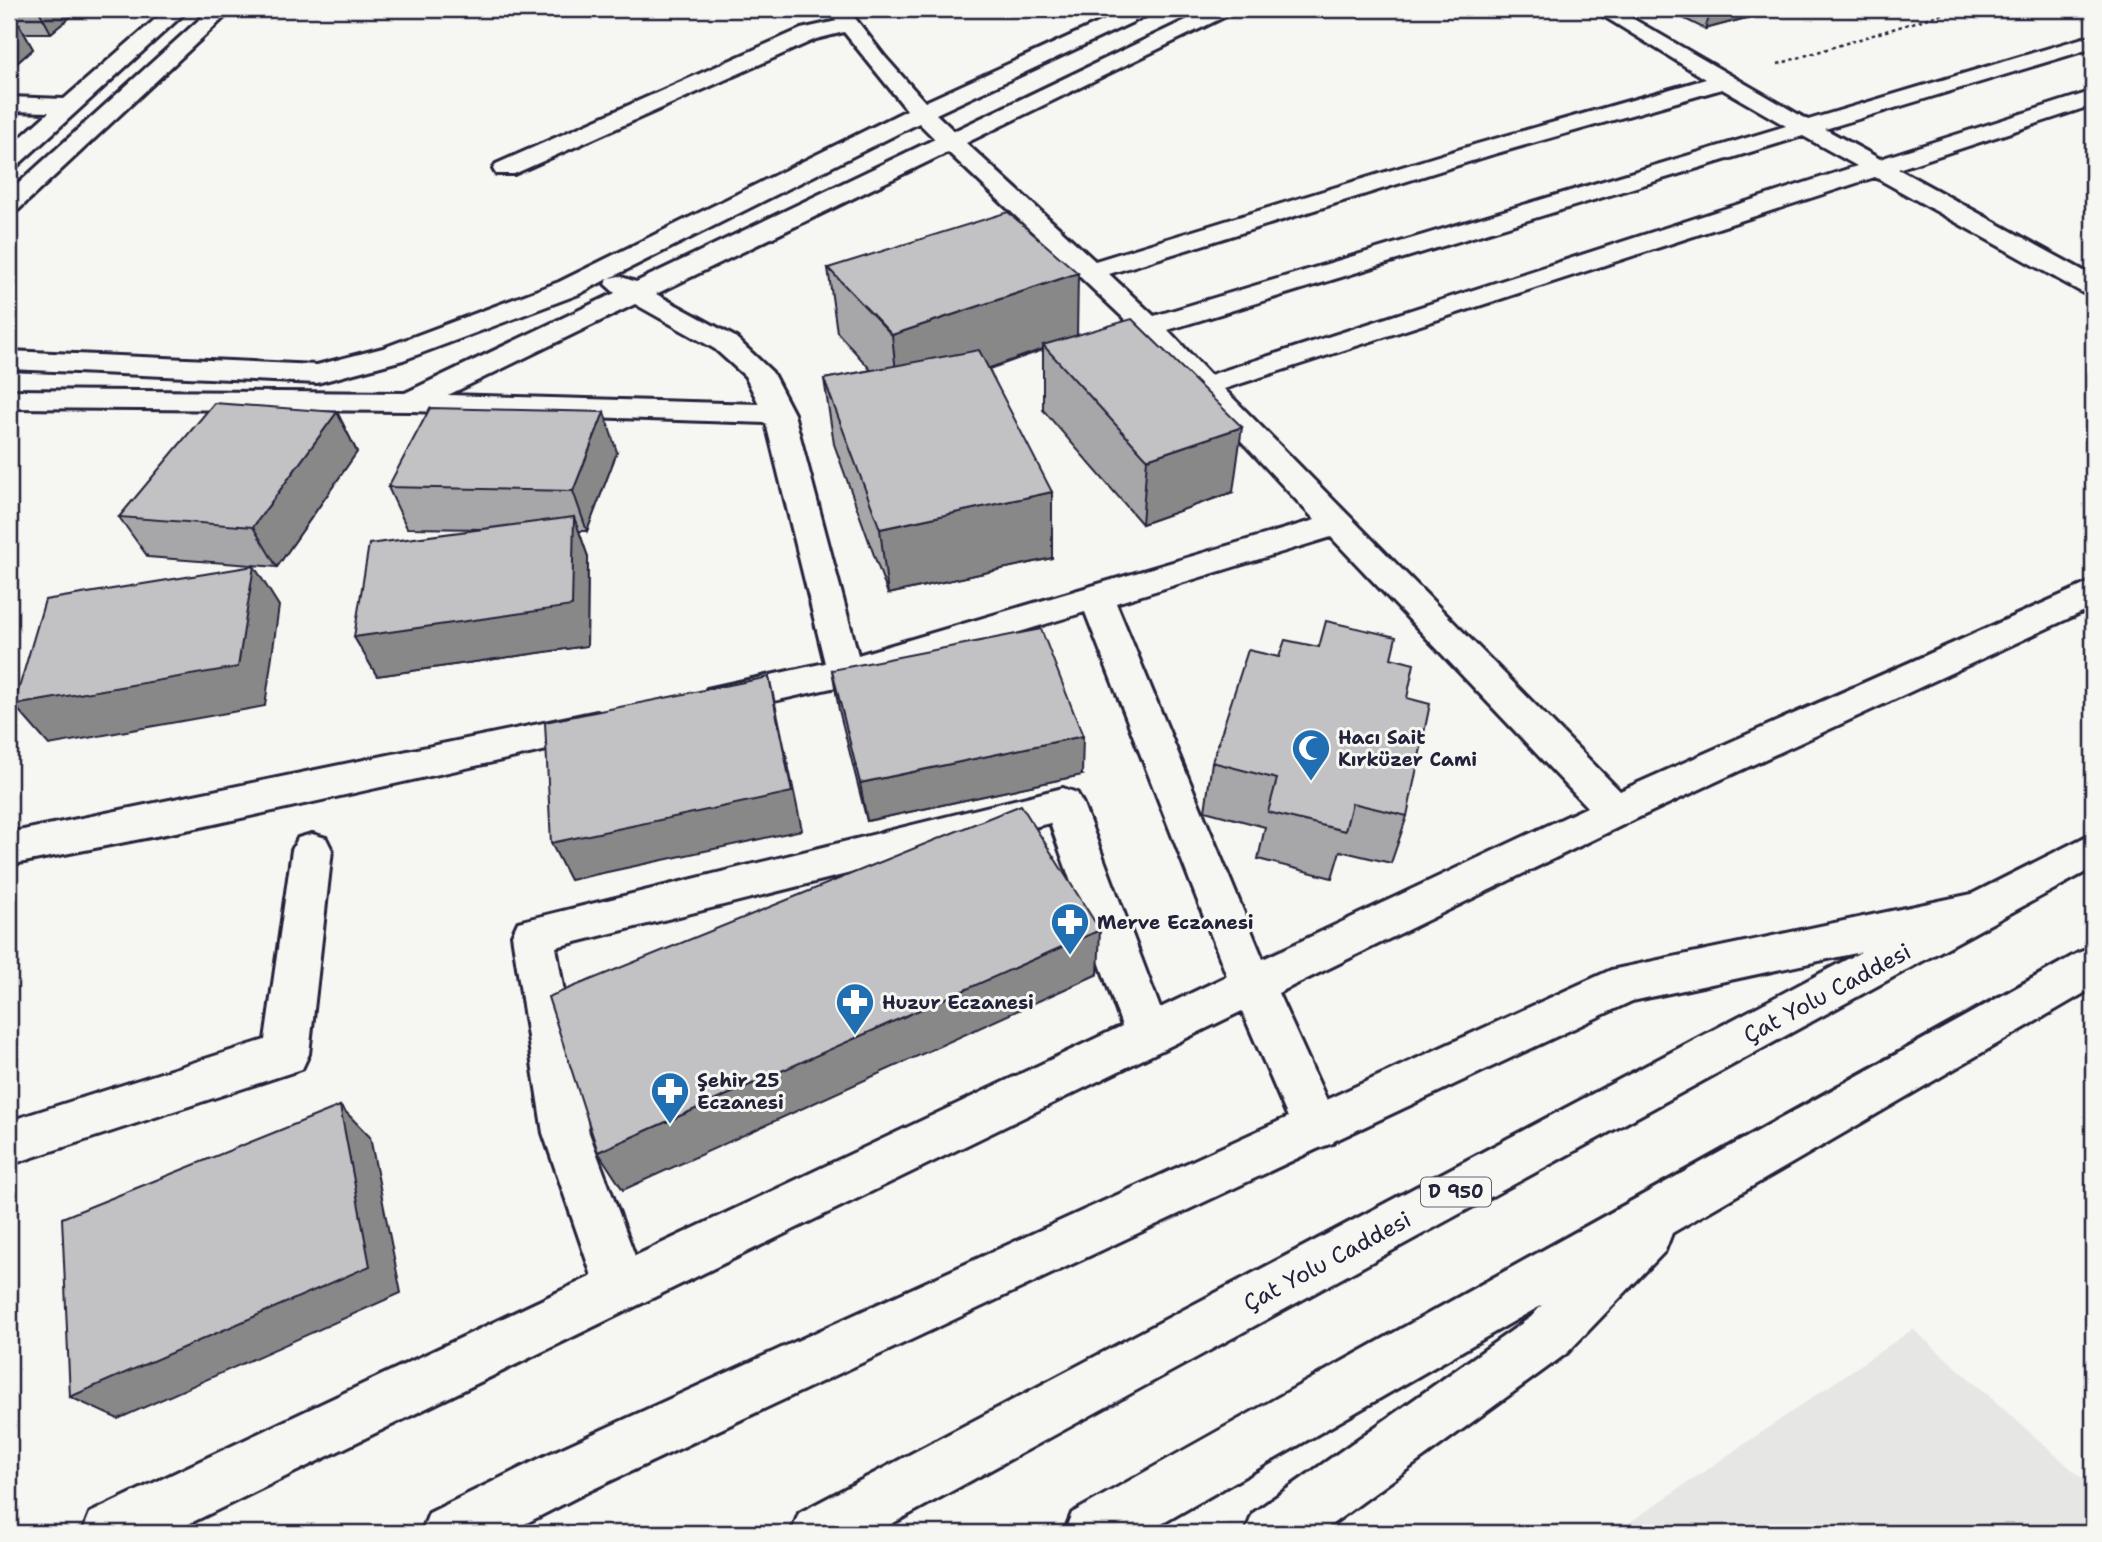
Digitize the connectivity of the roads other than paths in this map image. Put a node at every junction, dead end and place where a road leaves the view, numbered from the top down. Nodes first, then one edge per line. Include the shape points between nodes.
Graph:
1 (179, 9) edge
2 (223, 9) edge
3 (1145, 9) edge
4 (1225, 9) edge
5 (1602, 9) edge
6 (843, 17) edge
7 (2093, 41) edge
8 (1724, 81) junction
9 (2093, 97) edge
10 (9, 104) edge
11 (69, 106) junction
12 (924, 111) junction
13 (1807, 129) junction
14 (948, 140) junction
15 (9, 160) edge
16 (1876, 168) junction
17 (505, 169) dead end
18 (9, 205) edge
19 (1090, 271) junction
20 (599, 273) junction
21 (2093, 287) edge
22 (635, 293) junction
23 (1151, 326) junction
24 (9, 360) edge
25 (1204, 386) junction
26 (9, 399) edge
27 (410, 402) junction
28 (779, 414) junction
29 (1338, 524) junction
30 (2093, 593) edge
31 (1096, 596) junction
32 (845, 672) junction
33 (683, 707) edge
34 (629, 719) edge
35 (1615, 811) junction
36 (9, 849) edge
37 (2093, 849) edge
38 (312, 850) dead end
39 (1983, 909) junction
40 (2093, 966) edge
41 (1253, 987) junction
42 (1148, 1037) junction
43 (1316, 1128) junction
44 (9, 1143) edge
45 (1676, 1205) junction
46 (622, 1289) junction
47 (110, 1533) edge
48 (449, 1533) edge
49 (820, 1533) edge
50 (1092, 1533) edge
51 (1273, 1533) edge

1 - 11 main road
2 - 18 main road
3 - 12 main road
4 - 14 main road
5 - 8 main road
6 - 12 main road via 885,75
6 - 17 main road
7 - 13 main road
8 - 13 main road
8 - 19 main road via 1573,122
9 - 16 main road
10 - 11 main road
11 - 15 main road
12 - 14 main road
12 - 20 main road
13 - 16 main road
13 - 23 main road
14 - 19 main road
14 - 22 main road
16 - 21 main road
16 - 25 main road
19 - 23 main road
20 - 22 main road
20 - 24 main road via 393,354 317,374
22 - 27 main road
22 - 28 main road via 725,343 757,372
23 - 25 main road
25 - 29 main road
26 - 27 main road
27 - 28 main road
28 - 32 main road
29 - 31 main road
29 - 35 main road
30 - 35 main road
31 - 32 main road
31 - 41 main road
32 - 33 main road
34 - 36 main road
35 - 41 main road
37 - 39 main road, Çat Yolu Caddesi / D 950
38 - 44 main road via 286,1054
39 - 43 main road via 1626,983
39 - 49 main road, Çat Yolu Caddesi / D 950
40 - 45 main road
41 - 42 main road
41 - 43 main road
42 - 46 main road
42 - 46 main road via 1063,804 533,935 566,1133
43 - 48 main road
45 - 50 main road via 1424,1342
45 - 51 main road via 1549,1335
46 - 47 main road

